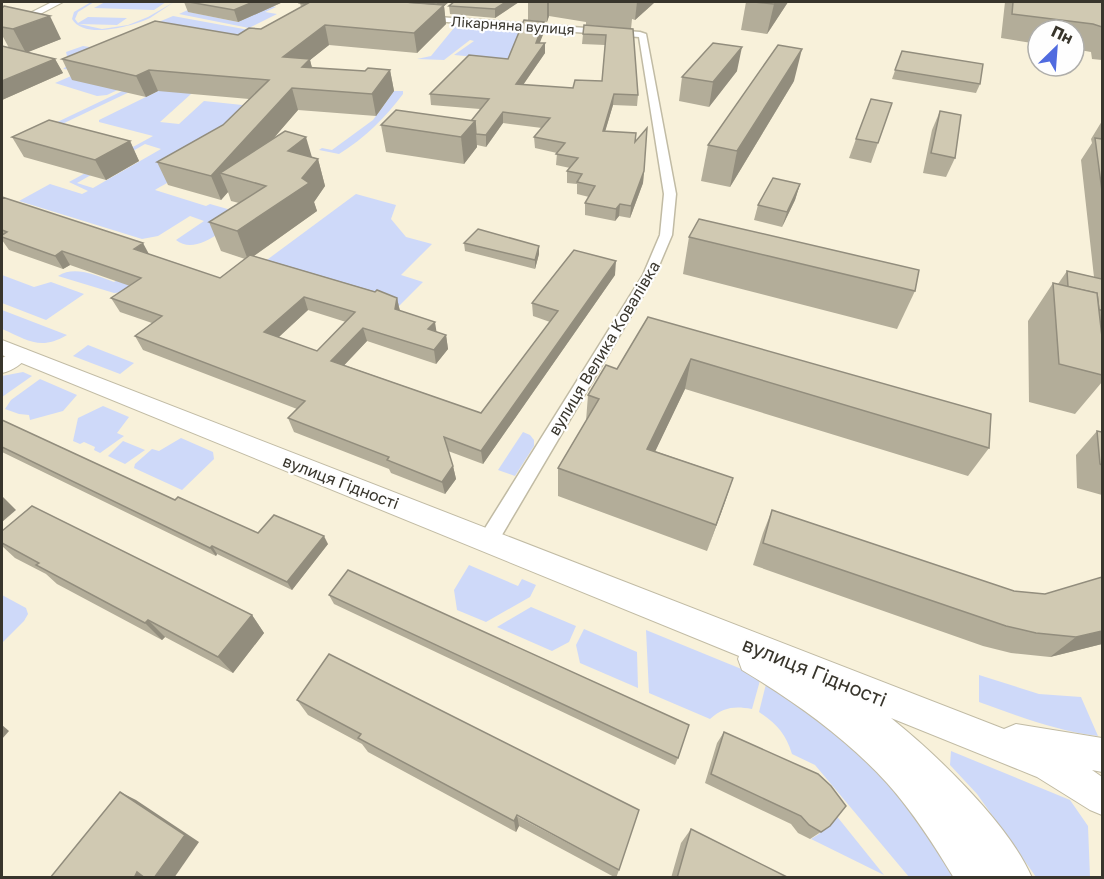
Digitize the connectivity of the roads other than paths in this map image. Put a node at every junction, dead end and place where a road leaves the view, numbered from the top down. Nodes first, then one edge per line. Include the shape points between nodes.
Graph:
1 (58, 2) edge
2 (444, 12) dead end
3 (416, 18) edge
4 (437, 20) junction
5 (2, 31) edge
6 (643, 36) joint
7 (8, 356) edge
8 (489, 539) junction
9 (681, 617) junction
10 (949, 725) junction
11 (1102, 755) edge
12 (1102, 798) edge
13 (976, 878) edge
14 (1013, 878) edge

1 - 5 street
2 - 4 street
3 - 4 street, Лікарняна вулиця
4 - 6 street, Лікарняна вулиця
6 - 8 street, вулиця Велика Ковалівка via 670,194 666,235 649,275
7 - 8 main road, вулиця Гідності
8 - 9 main road, вулиця Гідності
9 - 10 main road, вулиця Гідності
9 - 13 main road, вулиця Гідності via 777,672 837,716 897,770 943,826
9 - 14 main road, вулиця Гідності via 820,687 867,720 946,790
10 - 11 main road, вулиця Гідності via 1035,746
10 - 12 main road, вулиця Гідності via 1040,762

